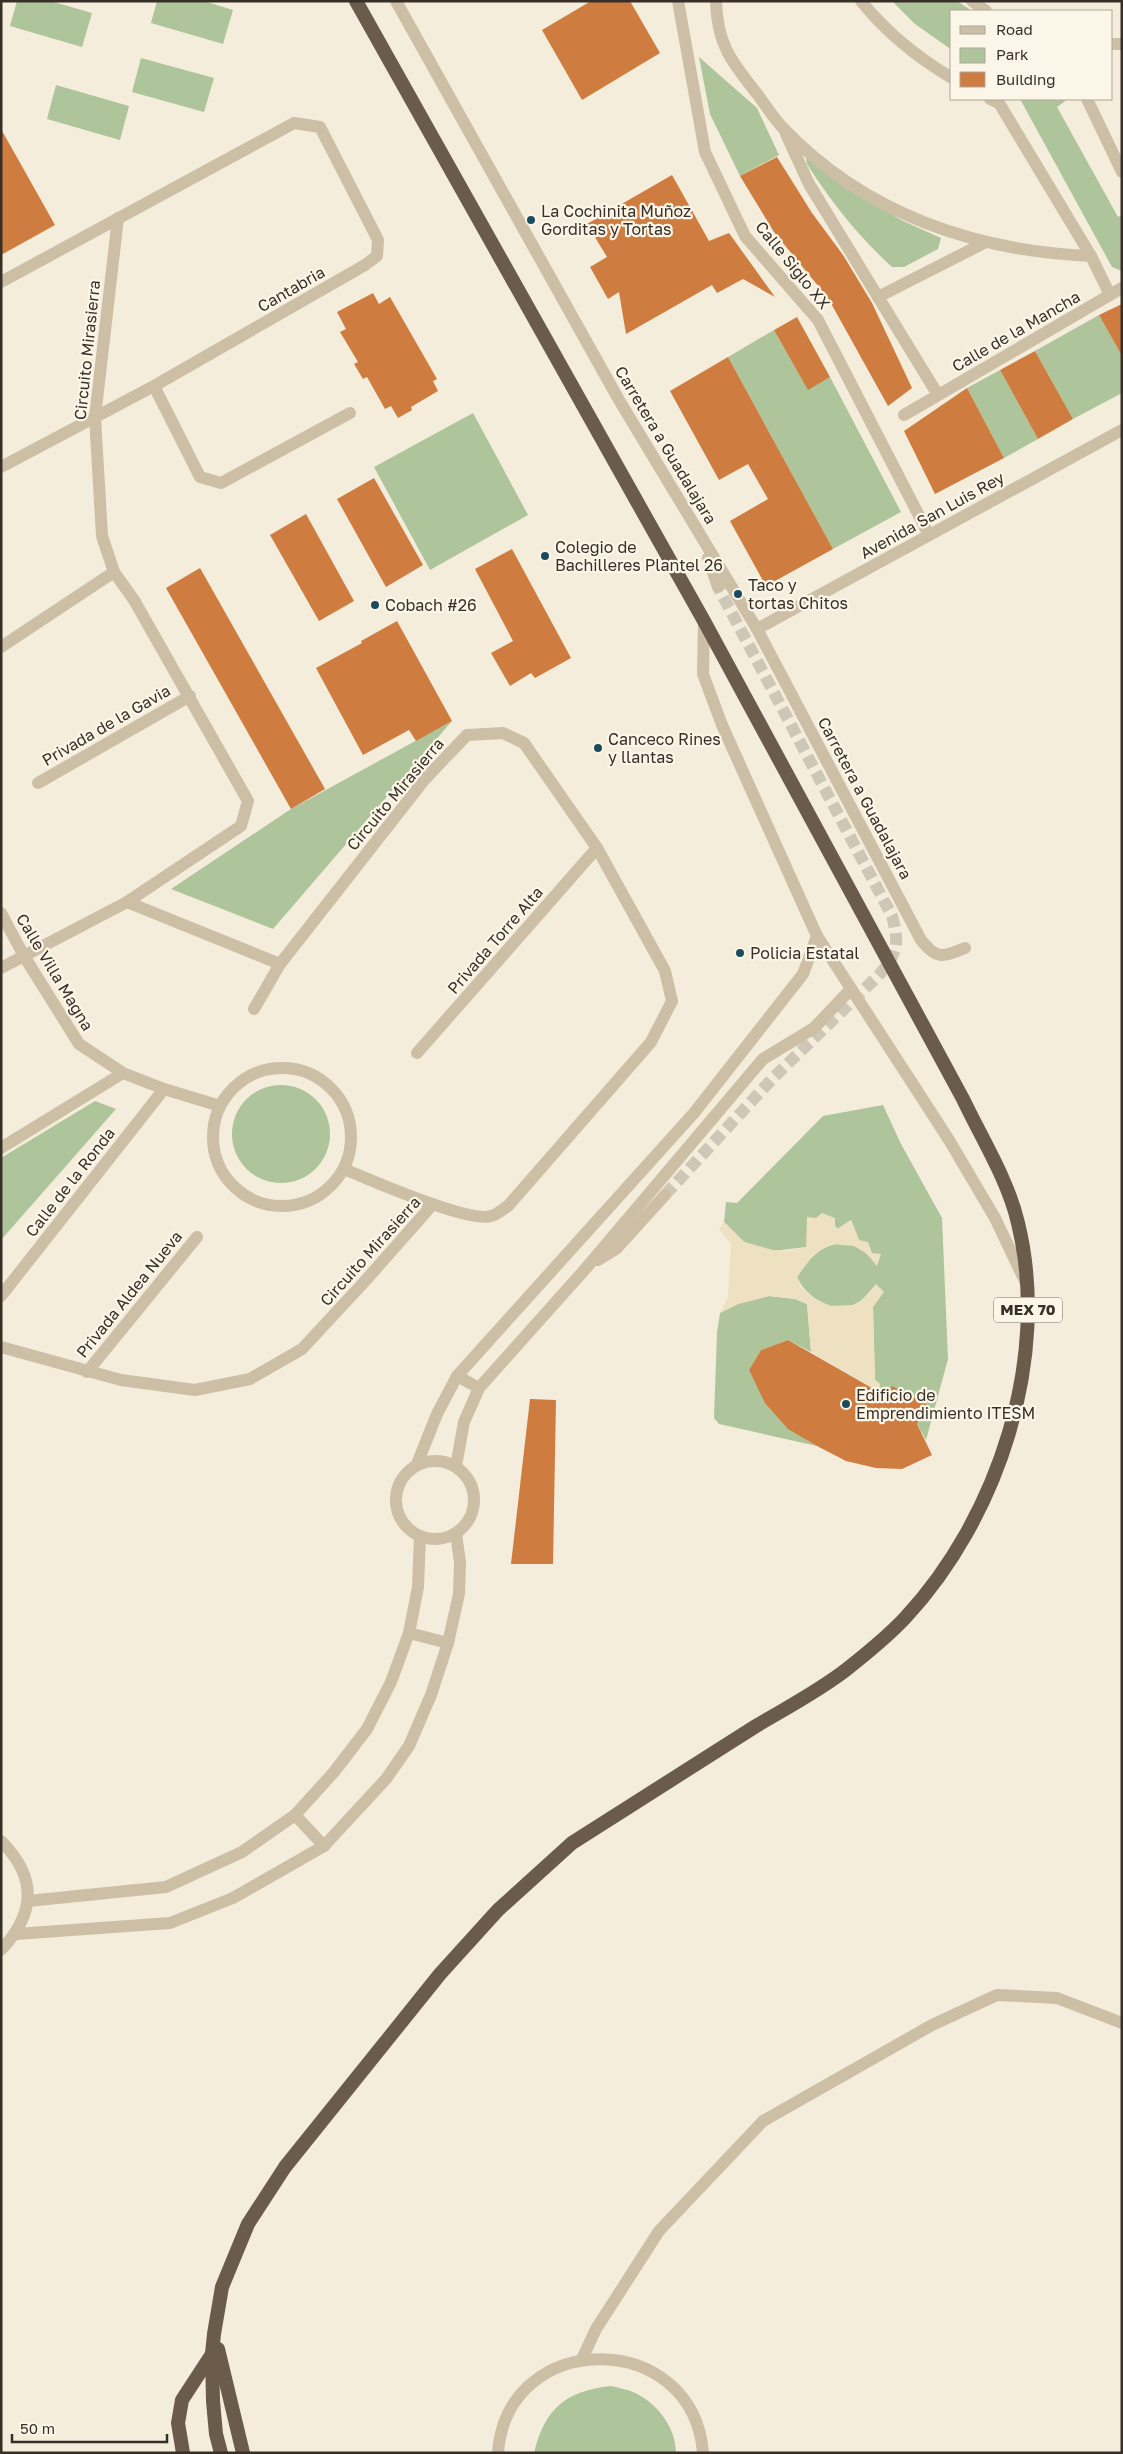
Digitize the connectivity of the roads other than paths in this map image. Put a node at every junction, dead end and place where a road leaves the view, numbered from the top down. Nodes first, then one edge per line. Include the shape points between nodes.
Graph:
1 (356, 1) edge
2 (396, 1) edge
3 (678, 1) edge
4 (716, 1) edge
5 (862, 1) edge
6 (972, 1) edge
7 (985, 10) edge
8 (950, 77) edge
9 (992, 100) edge
10 (1087, 100) edge
11 (783, 128) junction
12 (1122, 172) edge
13 (118, 218) junction
14 (984, 243) junction
15 (1091, 256) junction
16 (1, 282) edge
17 (1122, 288) edge
18 (1110, 295) junction
19 (878, 297) junction
20 (154, 386) junction
21 (938, 396) junction
22 (350, 413) dead end
23 (904, 415) dead end
24 (95, 418) junction
25 (1122, 430) edge
26 (1, 467) edge
27 (700, 535) junction
28 (929, 535) junction
29 (114, 572) junction
30 (718, 586) tunnel mouth
31 (704, 620) junction
32 (757, 629) junction
33 (1, 647) edge
34 (190, 696) junction
35 (38, 783) dead end
36 (597, 848) junction
37 (128, 902) junction
38 (1, 914) edge
39 (817, 936) junction
40 (965, 948) dead end
41 (24, 956) junction
42 (280, 964) junction
43 (1, 968) edge
44 (851, 989) junction
45 (254, 1008) dead end
46 (417, 1053) dead end
47 (123, 1073) junction
48 (164, 1089) junction
49 (220, 1106) junction
50 (1, 1148) edge
51 (344, 1169) junction
52 (665, 1195) tunnel mouth
53 (433, 1204) junction
54 (197, 1237) dead end
55 (587, 1267) junction
56 (1028, 1288) junction
57 (1, 1296) edge
58 (1, 1347) edge
59 (87, 1372) junction
60 (457, 1376) junction
61 (479, 1388) junction
62 (417, 1464) junction
63 (456, 1466) junction
64 (456, 1533) junction
65 (420, 1536) junction
66 (410, 1633) junction
67 (448, 1643) junction
68 (295, 1815) junction
69 (1, 1841) edge
70 (324, 1846) junction
71 (28, 1901) junction
72 (16, 1934) junction
73 (1, 1950) edge
74 (1122, 2023) edge
75 (214, 2334) junction
76 (212, 2354) junction
77 (582, 2359) junction
78 (183, 2453) edge
79 (221, 2453) edge
80 (243, 2453) edge
81 (498, 2453) edge
82 (703, 2453) edge

1 - 31 highway, MEX 70
2 - 27 street, Carretera a Guadalajara via 619,400
3 - 28 street, Calle Siglo XX via 705,152 745,236 818,320
4 - 11 street via 716,21 727,54
5 - 8 street via 899,40
6 - 7 street
9 - 15 street via 999,103
10 - 12 street
11 - 14 street via 817,159 863,192 939,229
11 - 19 street via 810,184
13 - 16 street
13 - 20 street, Cantabria via 294,123 320,127 378,240 377,256 365,265
13 - 24 street, Circuito Mirasierra
14 - 15 street via 1037,253
14 - 19 street
15 - 18 street
17 - 18 street, Calle de la Mancha
18 - 21 street, Calle de la Mancha
19 - 21 street
20 - 22 street via 200,477 221,483
20 - 24 street, Cantabria
21 - 23 street, Calle de la Mancha
24 - 26 street, Cantabria
24 - 29 street, Circuito Mirasierra via 102,536
25 - 28 street, Avenida San Luis Rey
27 - 30 street
27 - 32 street, Carretera a Guadalajara
28 - 32 street, Avenida San Luis Rey
29 - 33 street
29 - 34 street, Circuito Mirasierra
31 - 39 street via 703,674 722,725
31 - 56 highway, MEX 70 via 963,1099 1002,1180 1018,1223
32 - 40 street, Carretera a Guadalajara via 921,940 931,952 943,957
34 - 35 street, Privada de la Gavia
34 - 37 street, Circuito Mirasierra via 248,801 241,826
36 - 42 street, Circuito Mirasierra via 524,744 503,733 467,735 425,779
36 - 46 street, Privada Torre Alta
36 - 53 street, Circuito Mirasierra via 665,972 672,1001 652,1042 508,1206 491,1216 473,1215
37 - 41 street, Circuito Mirasierra
37 - 42 street
38 - 41 street, Calle Villa Magna
39 - 44 street
39 - 60 street via 803,974 694,1113
41 - 43 street, Circuito Mirasierra
41 - 47 street, Calle Villa Magna via 79,1044
42 - 45 street, Circuito Mirasierra
44 - 55 street via 814,1028 763,1059
44 - 56 street via 953,1148 994,1218
47 - 48 street, Calle Villa Magna
47 - 50 street
48 - 49 street, Calle Villa Magna
48 - 57 street, Calle de la Ronda
49 - 51 street via 213,1127 213,1149 220,1170 233,1187 250,1200 271,1206 292,1206 313,1200 331,1187
49 - 51 street via 234,1086 254,1073 290,1067 308,1072 333,1089 341,1099 350,1122 351,1146
51 - 53 street
52 - 55 street via 616,1249
53 - 59 street, Circuito Mirasierra via 302,1348 250,1379 195,1390
54 - 59 street, Privada Aldea Nueva
55 - 61 street
56 - 75 highway, MEX 70 via 1022,1388 986,1494 966,1535 905,1619 846,1670 572,1843 498,1910 440,1974 286,2167 244,2232 222,2287
58 - 59 street, Circuito Mirasierra
60 - 61 street
60 - 62 street
61 - 63 street via 464,1422
62 - 63 street via 430,1460
62 - 65 street via 406,1472 395,1496 401,1520
63 - 64 street via 466,1475 474,1500 472,1514
64 - 65 street via 438,1539
64 - 67 street via 460,1563 459,1594
65 - 66 street via 418,1587
66 - 67 street
66 - 68 street via 391,1682 367,1729
67 - 70 street via 431,1695 408,1746 386,1779
68 - 70 street
68 - 71 street via 242,1852 166,1887
69 - 71 street via 16,1856 26,1878
70 - 72 street via 233,1898 170,1923
71 - 72 street
72 - 73 street
74 - 77 street via 1057,1998 997,1995 932,2025 763,2121 659,2231 596,2329
75 - 76 highway, MEX 70
75 - 80 highway
76 - 78 highway via 182,2400 178,2423
76 - 79 highway, MEX 70 via 216,2434
77 - 81 street via 548,2372 521,2396 503,2427
77 - 82 street via 617,2359 635,2363 666,2381 690,2408 698,2425

